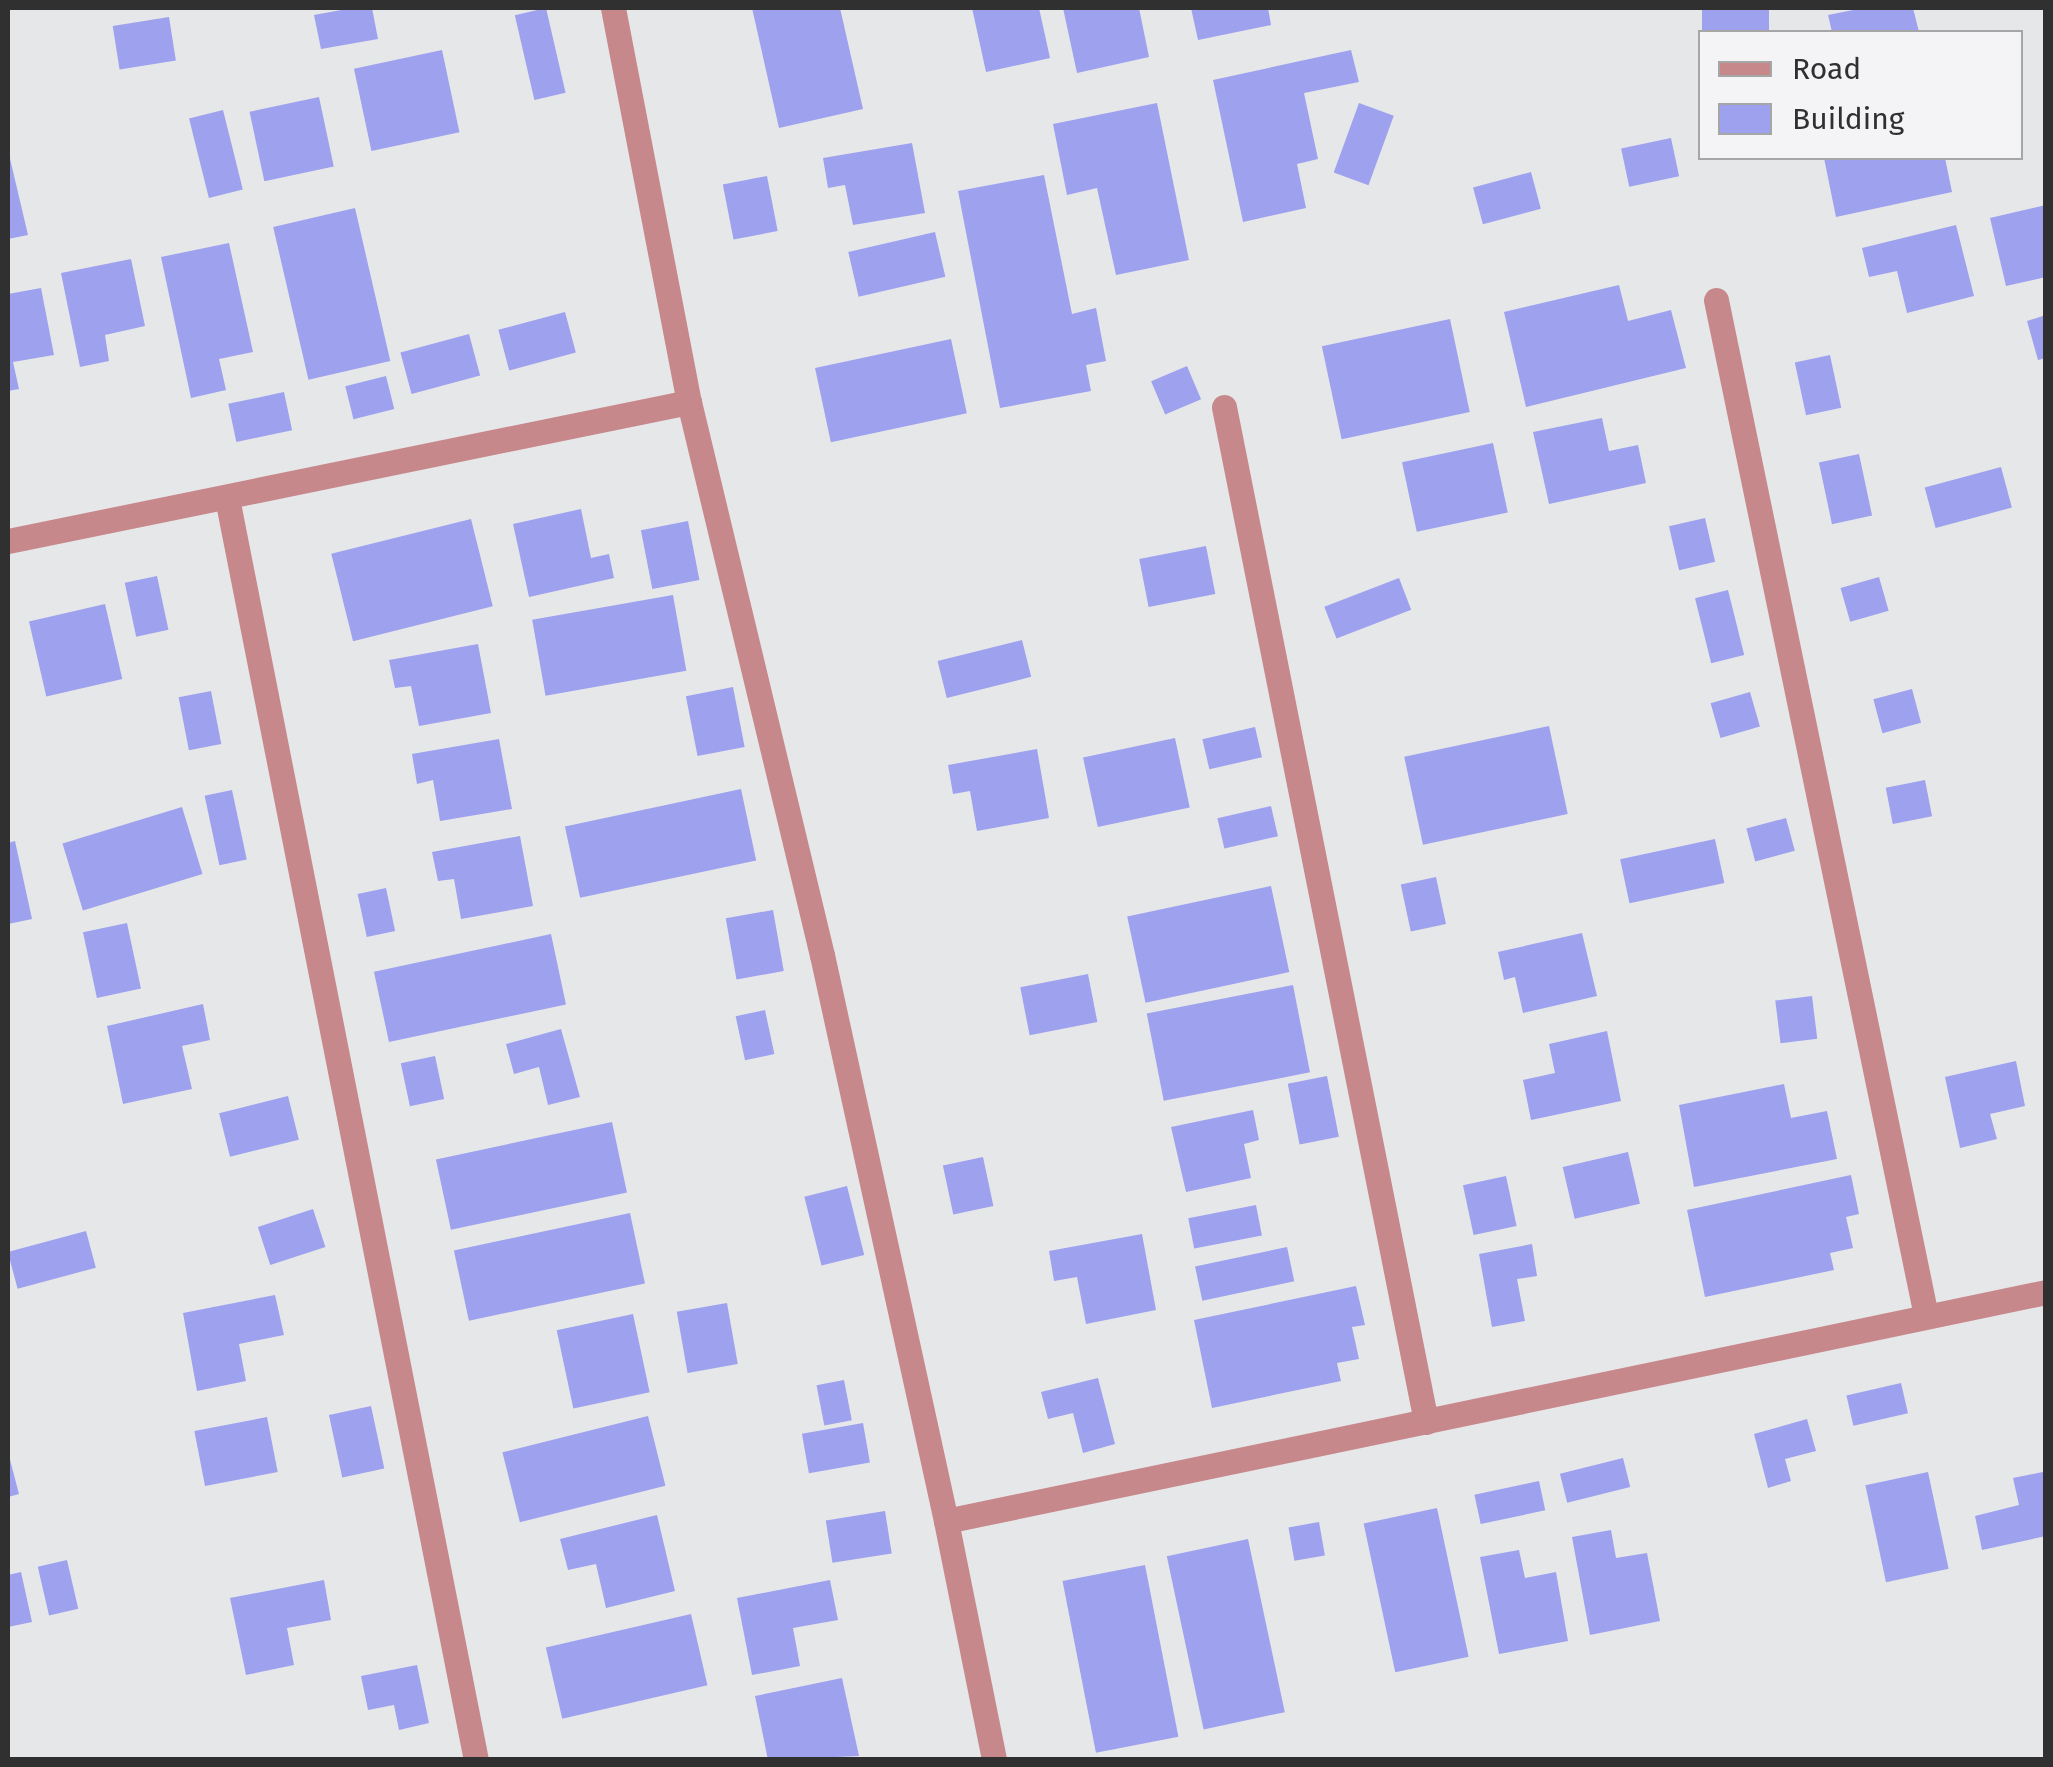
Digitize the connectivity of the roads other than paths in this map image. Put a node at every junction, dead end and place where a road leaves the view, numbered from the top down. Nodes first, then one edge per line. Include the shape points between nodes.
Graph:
1 (613, 8) edge
2 (1716, 300) dead end
3 (689, 402) junction
4 (1224, 407) dead end
5 (227, 498) junction
6 (8, 541) edge
7 (2046, 1292) edge
8 (1926, 1316) junction
9 (1426, 1422) junction
10 (946, 1521) junction
11 (476, 1760) edge
12 (994, 1760) edge

1 - 3 street
2 - 8 street
3 - 5 street
3 - 10 street via 826,975
4 - 9 street
5 - 6 street
5 - 11 street
7 - 8 street
8 - 9 street
9 - 10 street
10 - 12 street

